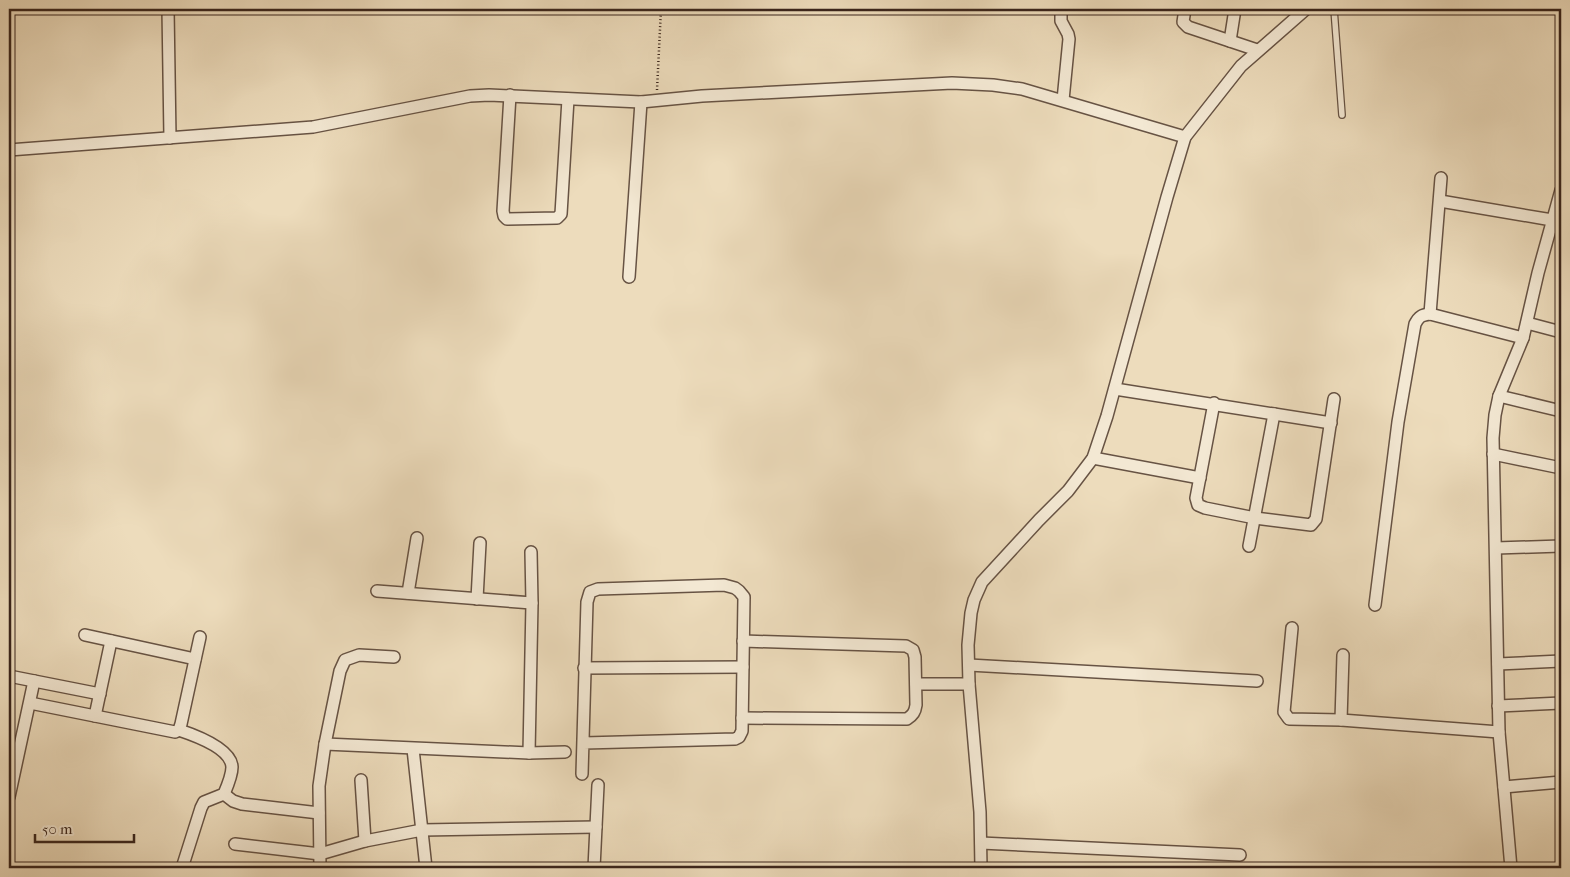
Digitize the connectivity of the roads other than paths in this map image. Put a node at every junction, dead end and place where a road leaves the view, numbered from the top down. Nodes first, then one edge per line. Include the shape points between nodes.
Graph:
1 (168, 9) edge
2 (1061, 9) edge
3 (1185, 9) edge
4 (1235, 9) edge
5 (1306, 9) edge
6 (1334, 9) edge
7 (1230, 41) junction
8 (1257, 50) junction
9 (510, 95) junction
10 (568, 99) junction
11 (1062, 100) junction
12 (641, 102) junction
13 (1342, 115) dead end
14 (1185, 137) junction
15 (170, 138) junction
16 (9, 150) edge
17 (1441, 178) dead end
18 (1561, 190) edge
19 (1440, 201) junction
20 (1552, 220) junction
21 (629, 277) dead end
22 (1430, 314) junction
23 (1527, 323) junction
24 (1561, 332) edge
25 (1523, 338) junction
26 (1115, 389) junction
27 (1499, 396) junction
28 (1334, 399) dead end
29 (1214, 403) junction
30 (1561, 411) edge
31 (1274, 414) junction
32 (1331, 423) junction
33 (1493, 454) junction
34 (1093, 458) junction
35 (1561, 468) edge
36 (1200, 478) junction
37 (1255, 518) junction
38 (417, 538) dead end
39 (480, 543) dead end
40 (1249, 546) dead end
41 (1561, 546) edge
42 (1496, 548) junction
43 (531, 552) dead end
44 (377, 591) dead end
45 (408, 593) junction
46 (477, 598) junction
47 (532, 603) junction
48 (1375, 605) dead end
49 (1292, 628) dead end
50 (85, 635) dead end
51 (200, 637) dead end
52 (111, 641) junction
53 (743, 641) junction
54 (1343, 655) dead end
55 (394, 657) dead end
56 (195, 659) junction
57 (1561, 661) edge
58 (1498, 664) junction
59 (969, 665) junction
60 (743, 667) junction
61 (584, 668) junction
62 (9, 676) edge
63 (34, 681) junction
64 (1257, 681) dead end
65 (916, 684) junction
66 (969, 684) junction
67 (100, 694) junction
68 (30, 703) junction
69 (1561, 703) edge
70 (1498, 706) junction
71 (95, 716) junction
72 (742, 718) junction
73 (1341, 720) junction
74 (179, 730) junction
75 (1499, 732) junction
76 (584, 743) junction
77 (325, 744) junction
78 (413, 749) junction
79 (565, 752) dead end
80 (529, 753) junction
81 (582, 774) dead end
82 (361, 780) dead end
83 (1561, 782) edge
84 (598, 784) dead end
85 (1504, 787) junction
86 (224, 794) junction
87 (9, 796) edge
88 (319, 813) junction
89 (596, 827) junction
90 (422, 830) junction
91 (365, 842) junction
92 (981, 843) junction
93 (235, 844) dead end
94 (320, 854) junction
95 (1240, 855) dead end
96 (182, 868) edge
97 (320, 868) edge
98 (426, 868) edge
99 (594, 868) edge
100 (982, 868) edge
101 (1511, 868) edge

1 - 15 street
2 - 11 street via 1061,21 1069,39
3 - 7 street via 1182,18 1185,25
4 - 7 street
5 - 8 street
6 - 13 lane
7 - 8 street
8 - 14 street
9 - 10 street
9 - 10 street via 502,211 507,218 557,218 561,214
9 - 15 street via 470,96 313,127
10 - 12 street
11 - 12 street via 1022,89 952,84
11 - 14 street
12 - 21 street
14 - 26 street
15 - 16 street
17 - 19 street
18 - 20 street
19 - 20 street
19 - 22 street
20 - 23 street
22 - 25 street
22 - 48 street via 1422,315 1415,324 1398,422
23 - 24 street
23 - 25 street
25 - 27 street
26 - 29 street
26 - 34 street
27 - 30 street
27 - 33 street
28 - 32 street
29 - 31 street
29 - 36 street
31 - 32 street
31 - 37 street
32 - 37 street via 1314,523 1303,525
33 - 35 street
33 - 42 street
34 - 36 street
34 - 59 street via 1068,491 982,582 971,613
36 - 37 street via 1196,498 1198,505
37 - 40 street
38 - 45 street
39 - 46 street
41 - 42 street
42 - 58 street
43 - 47 street
44 - 45 street
45 - 46 street
46 - 47 street
47 - 80 street
49 - 73 street via 1286,716 1294,720
50 - 52 street
51 - 56 street
52 - 56 street
52 - 67 street
53 - 60 street
53 - 61 street via 744,597 735,588 598,589 587,597
53 - 65 street via 906,646 913,650 915,657
54 - 73 street
55 - 77 street via 359,655 345,660
56 - 74 street
57 - 58 street
58 - 70 street
59 - 64 street
59 - 66 street
60 - 61 street
60 - 72 street
61 - 76 street
62 - 63 street
63 - 67 street
63 - 68 street
65 - 66 street
65 - 72 street via 915,712 906,719
66 - 92 street
67 - 71 street
68 - 71 street
68 - 87 street
69 - 70 street
70 - 75 street
71 - 74 street via 169,731
72 - 76 street via 742,731 735,739
73 - 75 street
74 - 86 street via 210,743 230,759 232,767
75 - 85 street
76 - 81 street
77 - 78 street
77 - 88 street
78 - 80 street
78 - 90 street
79 - 80 street
82 - 91 street
83 - 85 street
84 - 89 street
85 - 101 street
86 - 88 street via 242,804
86 - 96 street via 204,802
88 - 94 street
89 - 90 street
89 - 99 street
90 - 91 street
90 - 98 street
91 - 94 street
92 - 95 street
92 - 100 street
93 - 94 street
94 - 97 street

